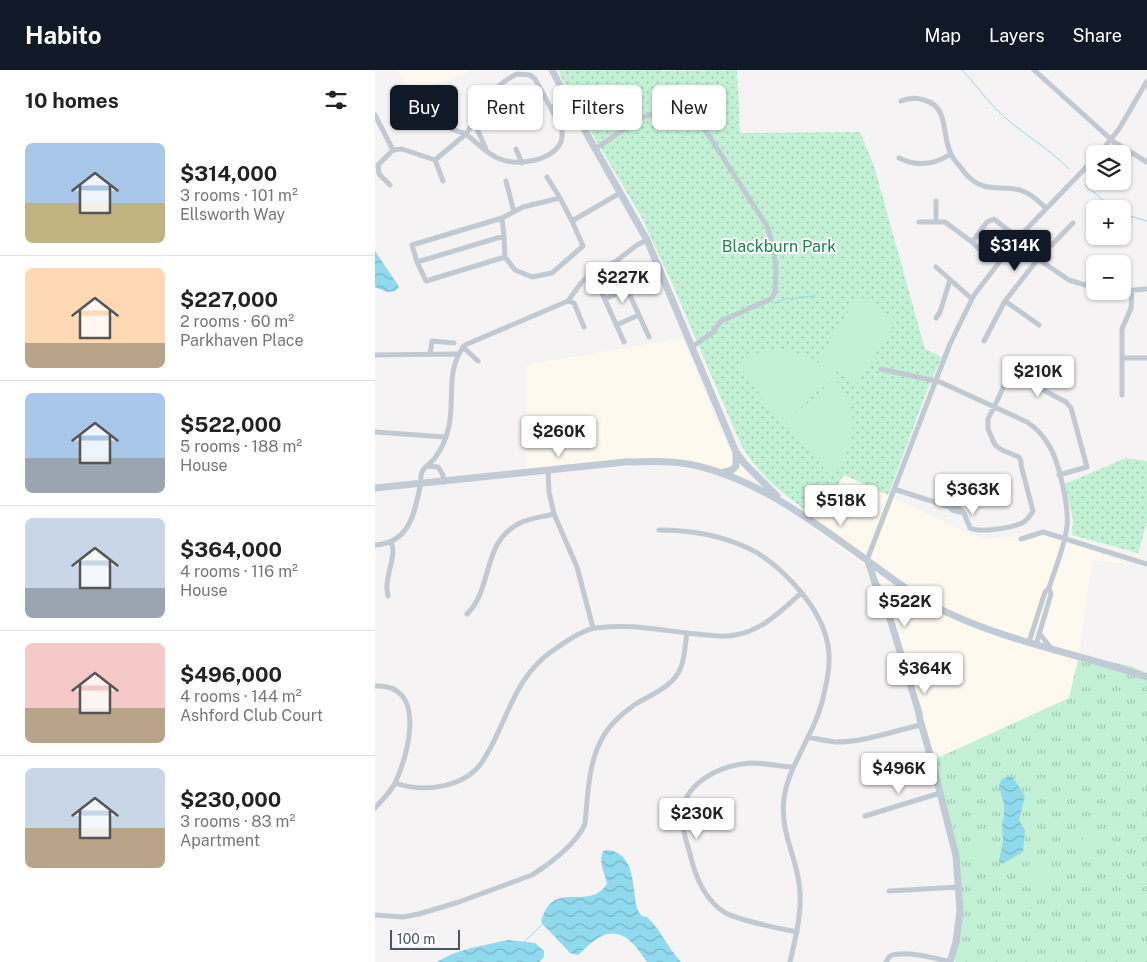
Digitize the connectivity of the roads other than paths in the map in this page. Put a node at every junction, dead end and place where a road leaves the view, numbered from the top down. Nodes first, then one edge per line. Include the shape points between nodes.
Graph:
1 (552, 70) edge
2 (1034, 70) edge
3 (1147, 81) edge
4 (498, 85) edge
5 (539, 85) edge
6 (560, 85) edge
7 (543, 93) edge
8 (901, 101) dead end
9 (552, 108) joint
10 (375, 115) edge
11 (458, 130) edge
12 (469, 130) edge
13 (478, 130) edge
14 (584, 130) edge
15 (466, 134) junction
16 (1111, 140) junction
17 (1107, 145) edge
18 (516, 149) dead end
19 (595, 149) junction
20 (393, 150) junction
21 (487, 150) junction
22 (951, 154) junction
23 (899, 158) dead end
24 (435, 160) junction
25 (1147, 162) edge
26 (522, 163) junction
27 (377, 165) edge
28 (1086, 168) edge
29 (547, 178) dead end
30 (443, 181) dead end
31 (506, 181) dead end
32 (389, 185) dead end
33 (620, 193) junction
34 (559, 198) junction
35 (936, 200) dead end
36 (1046, 208) junction
37 (514, 212) junction
38 (502, 218) junction
39 (572, 221) junction
40 (919, 222) dead end
41 (936, 222) junction
42 (1073, 223) dead end
43 (504, 236) junction
44 (1017, 239) junction
45 (647, 240) junction
46 (972, 242) junction
47 (985, 255) dead end
48 (505, 257) junction
49 (1038, 259) junction
50 (417, 262) junction
51 (936, 267) dead end
52 (619, 268) dead end
53 (593, 272) junction
54 (950, 280) junction
55 (1086, 285) edge
56 (627, 289) junction
57 (1147, 289) edge
58 (1131, 291) edge
59 (605, 299) junction
60 (972, 299) junction
61 (1131, 300) edge
62 (568, 301) junction
63 (1005, 301) junction
64 (639, 315) junction
65 (936, 318) dead end
66 (616, 325) junction
67 (1039, 325) dead end
68 (584, 327) dead end
69 (649, 337) dead end
70 (984, 341) dead end
71 (624, 342) dead end
72 (454, 343) dead end
73 (463, 347) junction
74 (692, 347) junction
75 (429, 354) junction
76 (457, 354) junction
77 (375, 355) edge
78 (1122, 358) junction
79 (1147, 358) edge
80 (478, 361) dead end
81 (881, 369) dead end
82 (935, 380) junction
83 (1122, 395) dead end
84 (994, 407) junction
85 (375, 432) edge
86 (445, 437) junction
87 (736, 452) junction
88 (437, 456) junction
89 (427, 466) junction
90 (437, 467) junction
91 (547, 471) junction
92 (721, 473) junction
93 (1059, 475) junction
94 (756, 476) junction
95 (737, 479) junction
96 (443, 482) junction
97 (421, 484) junction
98 (375, 488) edge
99 (895, 489) junction
100 (785, 503) junction
101 (553, 514) junction
102 (659, 530) dead end
103 (1064, 538) junction
104 (1021, 540) dead end
105 (391, 542) junction
106 (375, 545) edge
107 (867, 560) junction
108 (1147, 564) edge
109 (1049, 588) junction
110 (801, 593) junction
111 (388, 596) dead end
112 (467, 614) dead end
113 (593, 628) junction
114 (1039, 633) junction
115 (687, 634) junction
116 (1033, 643) junction
117 (1053, 650) junction
118 (1147, 677) edge
119 (375, 686) edge
120 (920, 723) junction
121 (809, 737) junction
122 (793, 767) junction
123 (395, 783) junction
124 (940, 793) junction
125 (375, 808) edge
126 (865, 816) dead end
127 (959, 887) junction
128 (889, 891) dead end
129 (375, 915) edge
130 (797, 932) junction
131 (790, 962) edge
132 (885, 962) edge
133 (951, 962) edge

1 - 6 main road
2 - 16 street
3 - 16 street
4 - 5 street via 517,74 530,75
7 - 9 street
8 - 22 street via 920,98 937,107
9 - 26 street via 562,129 560,145 536,161
10 - 20 street
11 - 15 street
12 - 15 street
13 - 21 street
14 - 19 main road
15 - 21 street
15 - 24 street
16 - 17 street
16 - 25 street
18 - 26 street
19 - 33 main road
19 - 74 street via 641,118 669,108 683,110 702,125 767,226 773,246 775,292 771,298 721,321 712,333
20 - 24 street via 402,149
20 - 27 street
21 - 26 street via 500,159
22 - 23 street via 931,163 906,162
22 - 36 street via 970,179 977,183 1024,191
24 - 30 street
27 - 32 street via 379,174
28 - 36 street
29 - 34 street
31 - 37 street
33 - 39 street
33 - 45 main road
34 - 37 street
34 - 39 street
35 - 41 street
36 - 44 street
37 - 38 street
38 - 43 street
38 - 50 street via 412,245
39 - 48 street via 583,246 552,273 532,277 515,270
40 - 41 street
41 - 46 street via 945,222
42 - 49 street
43 - 48 street
43 - 50 street
44 - 46 street via 994,219 987,222
44 - 49 street
44 - 60 street
45 - 53 street via 615,262
45 - 74 main road
46 - 47 street
48 - 50 street via 426,281
49 - 55 street via 1069,280
49 - 63 street
51 - 54 street
52 - 56 street
53 - 59 street
53 - 62 street
54 - 60 street
54 - 65 street
56 - 59 street
56 - 64 street
57 - 58 street
59 - 66 street
60 - 82 street
61 - 78 street via 1122,329
62 - 68 street via 574,303
62 - 73 street
63 - 67 street
63 - 70 street
64 - 66 street
64 - 69 street
66 - 71 street
72 - 75 street via 432,341
73 - 76 street
73 - 80 street
74 - 87 main road
75 - 76 street
75 - 77 street
76 - 86 street via 453,366 449,429
78 - 79 street
78 - 83 street
81 - 82 street
82 - 84 street
82 - 99 street
84 - 93 street via 1036,429 1050,446
84 - 93 street via 1008,377 1019,376 1066,402 1071,408 1087,467
84 - 99 street via 988,419 988,429 995,445 1011,454 1021,465 1033,511 1027,520 1021,524 976,530 970,528 964,513
85 - 86 street
86 - 88 street
87 - 92 main road via 736,466
87 - 94 main road
88 - 89 street
88 - 90 street
89 - 90 street
89 - 97 street via 422,472
90 - 96 street
91 - 92 main road via 662,461
91 - 96 main road
91 - 101 street
92 - 95 main road
93 - 103 street via 1067,507
94 - 95 main road
94 - 100 main road
95 - 100 main road
96 - 97 main road
97 - 98 main road
97 - 105 street via 411,522
99 - 107 street
100 - 107 main road
101 - 112 street via 520,523 501,536 491,556 477,602
101 - 113 street via 577,567
102 - 110 street via 706,534 749,548 777,568
103 - 104 street via 1043,532
103 - 108 street
103 - 109 street
105 - 106 street
105 - 111 street via 394,549 386,584
107 - 116 main road via 934,606 984,628
107 - 120 main road
109 - 114 street via 1051,594
109 - 116 street via 1045,592
110 - 115 street via 774,617 748,631 721,636
110 - 121 street via 820,621 829,649 826,687
113 - 115 street via 639,628
113 - 123 street via 556,648 525,676 483,761 472,772 460,780 429,789
114 - 116 street
114 - 117 street
115 - 129 street via 681,668 676,676 615,720 605,733 591,769 585,824 582,832 561,853 532,875 459,902 403,917
116 - 117 main road
117 - 118 main road
119 - 123 street via 400,693 410,713 406,748
120 - 121 street via 881,736 855,740 836,742
120 - 124 main road
121 - 122 street
122 - 130 street via 787,783 783,825 801,896
122 - 130 street via 752,763 725,767 698,783 685,801 682,818 691,860 707,896 715,905 740,918
123 - 125 street
124 - 126 street
124 - 127 main road via 952,836
127 - 128 street
127 - 133 main road via 959,926
130 - 131 street
132 - 133 street via 889,954 899,953

